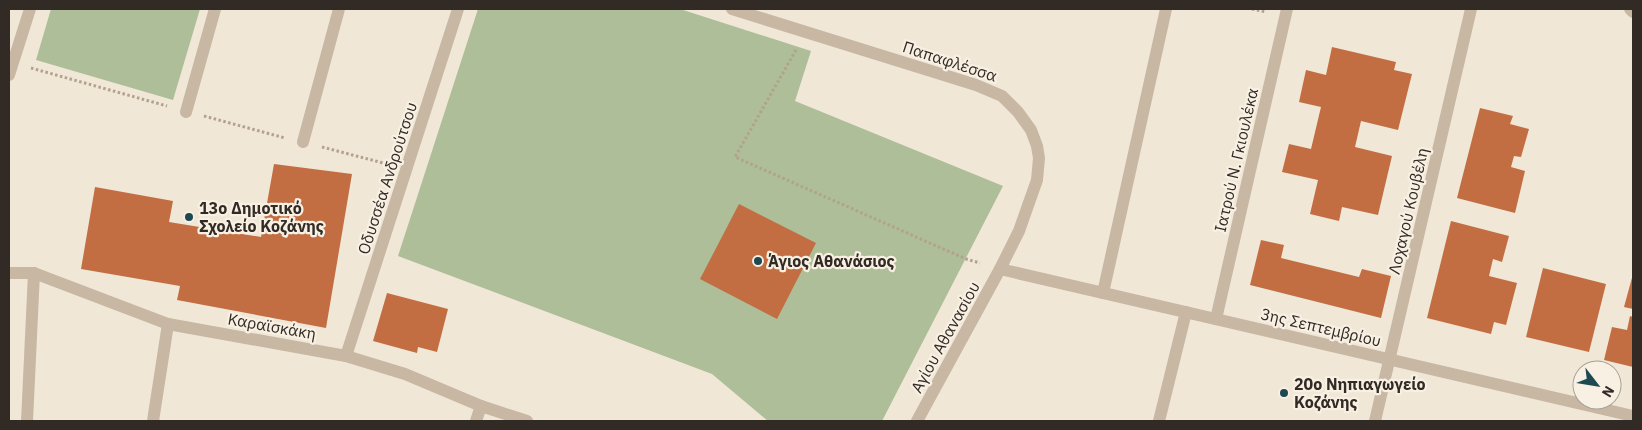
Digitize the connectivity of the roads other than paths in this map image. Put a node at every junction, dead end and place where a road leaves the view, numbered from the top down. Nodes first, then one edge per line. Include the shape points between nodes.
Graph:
1 (30, 9) edge
2 (215, 9) edge
3 (339, 9) edge
4 (458, 9) edge
5 (732, 9) edge
6 (1166, 9) edge
7 (1287, 9) edge
8 (1472, 9) edge
9 (1630, 9) edge
10 (1633, 12) edge
11 (11, 69) edge
12 (186, 112) road end
13 (303, 142) dead end
14 (1000, 269) junction
15 (9, 273) edge
16 (34, 273) junction
17 (1102, 293) junction
18 (1186, 312) junction
19 (1216, 319) junction
20 (168, 324) junction
21 (346, 356) junction
22 (1390, 359) junction
23 (481, 406) junction
24 (1633, 416) edge
25 (27, 421) edge
26 (153, 421) edge
27 (476, 421) edge
28 (527, 421) edge
29 (917, 421) edge
30 (1159, 421) edge
31 (1376, 421) edge

1 - 11 street
2 - 12 street
3 - 13 street
4 - 21 street, Οδυσσέα Ανδρούτσου
5 - 14 street, Παπαφλέσσα via 1002,96 1031,130 1039,158 1037,180 1019,231
6 - 17 street
7 - 19 street, Ιατρού N. Γκιουλέκα
8 - 22 street, Λοχαγού Κουβέλη
9 - 10 street
14 - 17 street, 3ης Σεπτεμβρίου
14 - 29 street, Αγίου Αθανασίου
15 - 16 street, Καραϊσκάκη
16 - 20 street, Καραϊσκάκη
16 - 25 street
17 - 18 street, 3ης Σεπτεμβρίου
18 - 19 street, 3ης Σεπτεμβρίου
18 - 30 street
19 - 22 street, 3ης Σεπτεμβρίου
20 - 21 street, Καραϊσκάκη
20 - 26 street
21 - 23 street, Καραϊσκάκη via 405,374
22 - 24 street, 3ης Σεπτεμβρίου
22 - 31 street, Λοχαγού Κουβέλη
23 - 27 street
23 - 28 street, Καραϊσκάκη

